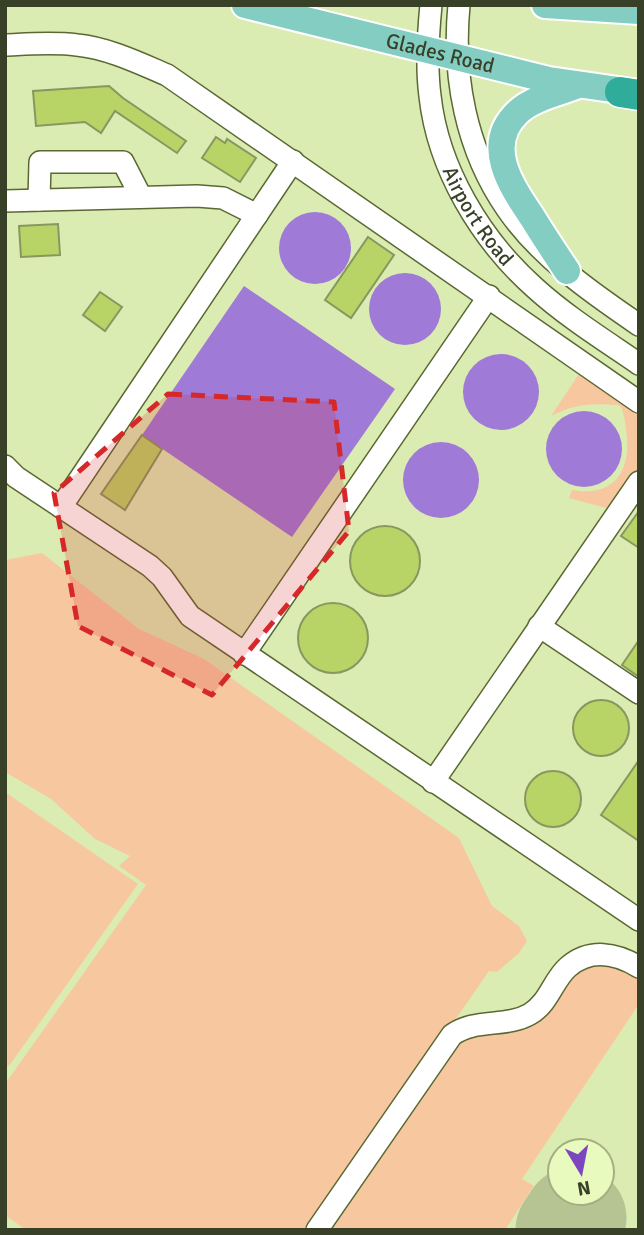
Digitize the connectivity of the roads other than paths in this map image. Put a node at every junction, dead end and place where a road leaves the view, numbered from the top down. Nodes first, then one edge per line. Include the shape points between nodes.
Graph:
1 (245, 5) edge
2 (431, 5) edge
3 (459, 5) edge
4 (545, 5) edge
5 (639, 11) edge
6 (5, 46) edge
7 (428, 51) junction
8 (458, 58) junction
9 (577, 86) junction
10 (632, 94) edge
11 (293, 161) junction
12 (141, 197) junction
13 (39, 200) junction
14 (5, 201) edge
15 (257, 215) junction
16 (567, 271) junction
17 (489, 296) junction
18 (639, 325) edge
19 (639, 364) edge
20 (639, 402) edge
21 (5, 466) edge
22 (639, 482) edge
23 (61, 507) junction
24 (539, 626) junction
25 (244, 654) junction
26 (639, 693) edge
27 (433, 782) junction
28 (639, 920) edge
29 (639, 967) edge
30 (317, 1230) edge

1 - 7 main road, Glades Road
2 - 7 street, Airport Road
3 - 8 street, Airport Road
4 - 5 main road
6 - 11 street via 80,45 138,62 167,75
7 - 8 main road, Glades Road
7 - 19 street, Airport Road via 429,93 439,138 462,195 486,233 537,290
8 - 9 main road, Glades Road
8 - 16 street, Airport Road via 467,119 491,181 521,227
9 - 10 main road, Glades Road
9 - 16 main road via 518,113 505,131 501,153 513,188
11 - 15 street
11 - 17 street
12 - 13 street
12 - 13 street via 123,162 40,162
12 - 15 street via 223,198
13 - 14 street
15 - 23 street
16 - 18 street, Airport Road
17 - 20 street
17 - 25 street
21 - 23 street
22 - 24 street
23 - 25 street via 150,566 190,617
24 - 26 street
24 - 27 street
25 - 27 street
27 - 28 street
29 - 30 street via 601,953 587,957 568,967 530,1014 452,1035

